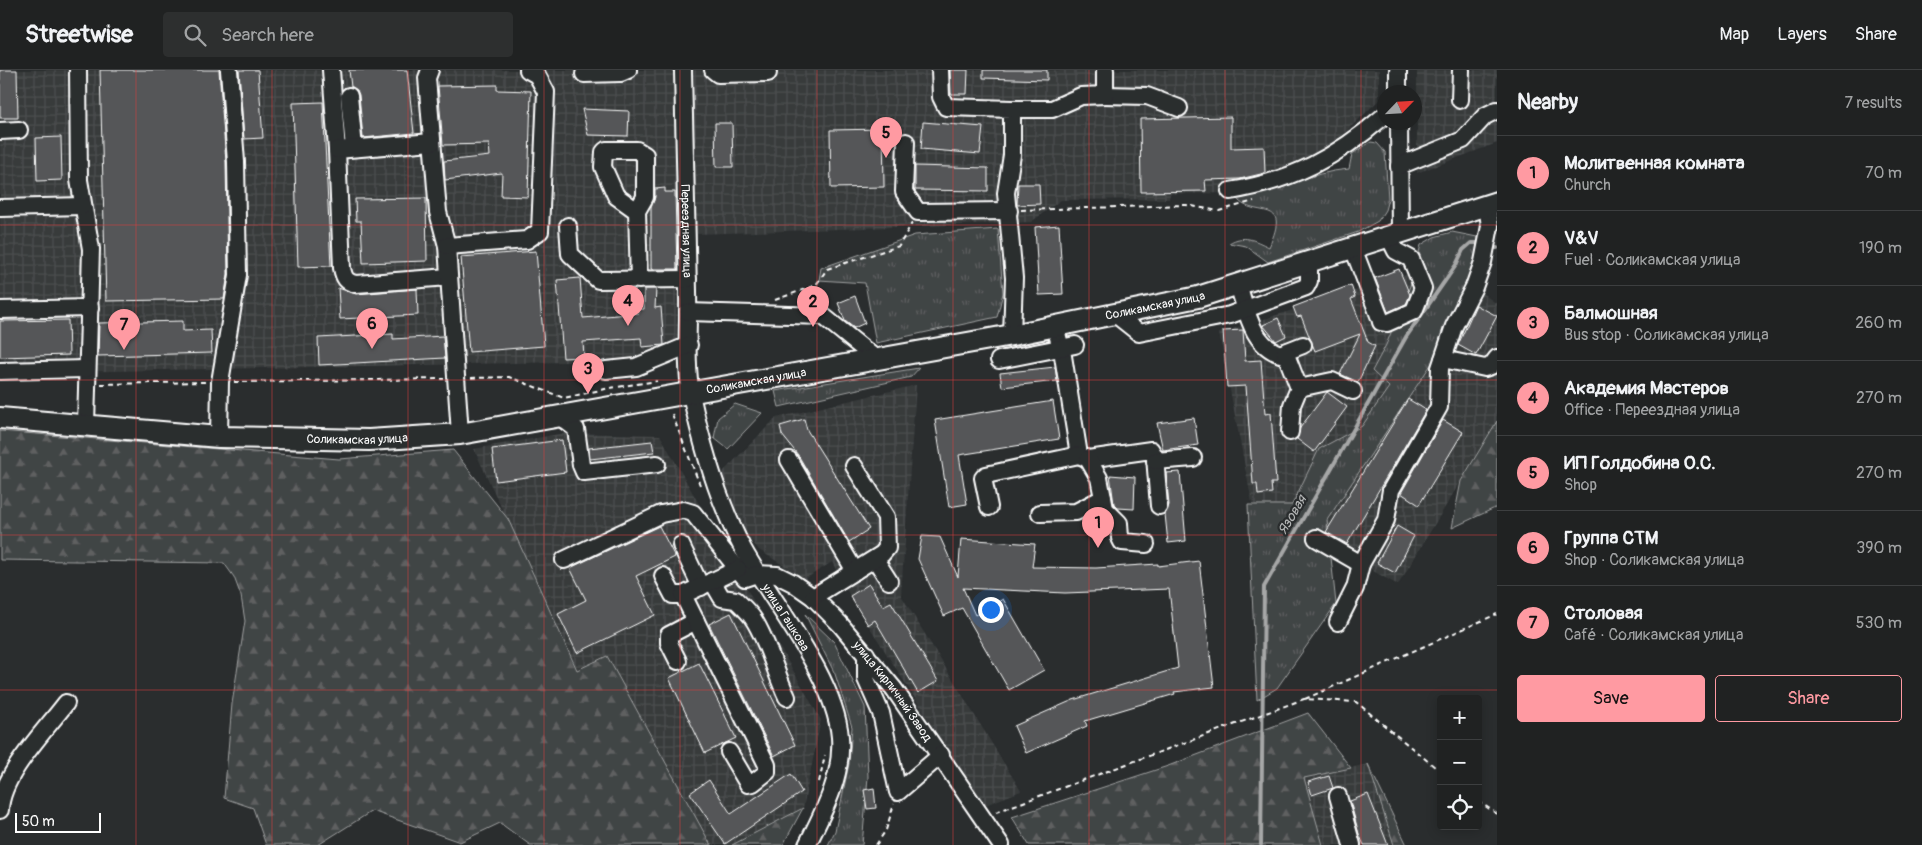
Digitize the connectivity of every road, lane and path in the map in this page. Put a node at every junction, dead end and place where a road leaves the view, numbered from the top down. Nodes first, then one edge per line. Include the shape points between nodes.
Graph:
1 (78, 70) edge
2 (229, 70) edge
3 (331, 70) edge
4 (430, 70) edge
5 (528, 70) edge
6 (628, 70) edge
7 (683, 70) edge
8 (713, 70) edge
9 (940, 70) edge
10 (1105, 70) edge
11 (1398, 70) edge
12 (1461, 70) edge
13 (768, 73) dead end
14 (584, 74) dead end
15 (1398, 85) edge
16 (1105, 95) junction
17 (350, 96) dead end
18 (1460, 100) dead end
19 (1180, 108) dead end
20 (1012, 109) junction
21 (1497, 110) edge
22 (1377, 122) edge
23 (0, 130) edge
24 (19, 130) dead end
25 (1399, 130) edge
26 (432, 142) junction
27 (906, 142) dead end
28 (354, 148) junction
29 (337, 150) junction
30 (1399, 166) junction
31 (1261, 186) junction
32 (1230, 191) dead end
33 (1492, 204) edge
34 (83, 206) junction
35 (0, 208) edge
36 (1009, 210) junction
37 (637, 212) dead end
38 (918, 212) junction
39 (568, 226) dead end
40 (1394, 235) junction
41 (447, 246) junction
42 (1352, 248) junction
43 (1309, 262) junction
44 (449, 277) junction
45 (688, 279) junction
46 (639, 280) junction
47 (1238, 285) junction
48 (1246, 307) junction
49 (90, 308) junction
50 (0, 310) edge
51 (688, 312) junction
52 (1115, 314) junction
53 (759, 315) junction
54 (1054, 326) junction
55 (1012, 335) junction
56 (1076, 344) dead end
57 (688, 345) junction
58 (1303, 345) dead end
59 (1059, 348) junction
60 (1285, 352) junction
61 (1497, 358) edge
62 (876, 359) junction
63 (1443, 359) junction
64 (999, 360) dead end
65 (606, 370) dead end
66 (0, 371) edge
67 (86, 377) junction
68 (456, 379) junction
69 (658, 380) dead end
70 (220, 382) junction
71 (1299, 388) junction
72 (1353, 391) dead end
73 (691, 392) junction
74 (559, 416) junction
75 (0, 418) edge
76 (86, 424) junction
77 (1290, 432) dead end
78 (460, 434) junction
79 (219, 437) junction
80 (1084, 457) junction
81 (1193, 458) dead end
82 (789, 460) dead end
83 (1155, 462) junction
84 (657, 464) dead end
85 (854, 466) dead end
86 (1103, 498) junction
87 (1159, 506) dead end
88 (989, 507) dead end
89 (1040, 513) dead end
90 (1316, 538) dead end
91 (1146, 544) dead end
92 (681, 545) dead end
93 (875, 559) junction
94 (564, 560) dead end
95 (1361, 564) junction
96 (738, 568) junction
97 (855, 571) junction
98 (757, 574) junction
99 (664, 576) dead end
100 (889, 581) dead end
101 (707, 584) junction
102 (683, 595) junction
103 (813, 597) junction
104 (1497, 614) edge
105 (696, 621) junction
106 (1338, 622) dead end
107 (866, 654) junction
108 (678, 661) dead end
109 (787, 697) dead end
110 (1304, 699) junction
111 (66, 703) dead end
112 (729, 752) dead end
113 (941, 755) junction
114 (1437, 769) edge
115 (898, 792) junction
116 (1338, 796) dead end
117 (1482, 803) edge
118 (0, 810) edge
119 (1497, 814) edge
120 (982, 817) junction
121 (807, 845) edge
122 (876, 845) edge
123 (1001, 845) edge
124 (1352, 845) edge

1 - 34 street via 79,180
2 - 70 street via 236,162 238,275
3 - 29 street
4 - 26 street via 427,78
5 - 41 street via 537,75 546,92 540,231 527,240
6 - 14 street
7 - 45 street, Переездная улица
8 - 13 street via 718,74
9 - 20 street via 946,107
10 - 16 street
11 - 15 street
12 - 18 street
16 - 19 street via 1147,96
16 - 20 street via 1081,96 1052,109
17 - 28 street
20 - 36 street via 1012,155 1006,193
21 - 30 street via 1485,116 1463,140
22 - 31 street via 1317,165
23 - 24 street
25 - 30 street
26 - 28 street
26 - 41 street via 438,212
27 - 38 street via 904,192
28 - 29 street
29 - 44 street via 344,277 356,284
30 - 40 street
31 - 32 street
31 - 36 path via 1253,202 1219,211 1186,205
33 - 40 main road, Соликамская улица
33 - 63 street via 1483,262
34 - 35 street
34 - 49 street via 91,249
36 - 38 street
36 - 55 street via 1014,278
37 - 46 street
38 - 53 path via 899,246 827,269 816,285 773,301
39 - 46 street via 570,254 592,276 604,280
40 - 42 main road, Соликамская улица
40 - 42 street via 1396,251 1412,259 1423,288 1414,312 1387,323 1381,322
41 - 44 street
42 - 43 main road, Соликамская улица
43 - 47 main road, Соликамская улица
43 - 48 street via 1306,287
44 - 68 street
45 - 46 street
45 - 51 street, Переездная улица
47 - 48 street
47 - 52 main road, Соликамская улица via 1198,297
48 - 52 street via 1230,315 1139,333
48 - 60 street via 1261,343 1278,354
49 - 50 street
49 - 67 street
51 - 53 street
51 - 57 street, Переездная улица
52 - 54 main road, Соликамская улица
53 - 62 street via 824,316
54 - 55 main road, Соликамская улица
54 - 59 street
55 - 62 main road, Соликамская улица
56 - 59 street
57 - 65 street via 636,367
57 - 73 street, Переездная улица
58 - 60 street
59 - 64 street
59 - 80 street
60 - 71 street
61 - 63 street via 1485,368
62 - 73 main road, Соликамская улица
63 - 95 street via 1439,407 1391,490 1386,520
66 - 67 street
67 - 70 path
67 - 76 street
68 - 69 path via 510,377 564,398
68 - 70 path
68 - 78 street
70 - 79 street
71 - 72 street via 1332,381
71 - 77 street via 1292,405
73 - 74 main road, Соликамская улица
73 - 98 street, улица Гашкова via 718,495
74 - 78 main road, Соликамская улица
74 - 84 street via 576,429 584,472
75 - 76 main road, Соликамская улица
76 - 79 main road, Соликамская улица
78 - 79 main road, Соликамская улица via 369,440
80 - 83 street via 1151,450
80 - 86 street via 1099,478
80 - 88 street via 986,475 983,478
81 - 83 street
82 - 97 street
83 - 87 street
85 - 93 street via 886,517 887,548
86 - 89 street via 1076,512
86 - 91 street via 1105,509 1119,523 1122,542
90 - 95 street
92 - 101 street
93 - 97 street
93 - 100 street
94 - 96 street via 661,514 683,510 693,513 702,522
95 - 106 street via 1355,588
96 - 98 street, улица Кирпичный Завод via 745,578
96 - 101 street
97 - 103 street
98 - 103 street, улица Кирпичный Завод via 777,575
98 - 121 street, улица Гашкова via 831,697 840,735 839,766 834,785
99 - 102 street via 673,594
101 - 102 street
101 - 109 street via 722,598 736,600 754,620
102 - 105 street
103 - 107 street, улица Кирпичный Завод
104 - 110 path
105 - 108 street via 669,635 669,643
105 - 112 street via 767,765 767,772 748,784
107 - 113 street, улица Кирпичный Завод
107 - 115 street via 866,679 881,713
110 - 114 path via 1356,702
110 - 120 path
111 - 118 street via 8,779 0,799
113 - 115 street
113 - 120 street, улица Кирпичный Завод
115 - 122 path via 886,830
116 - 124 street
117 - 119 path
120 - 123 street, улица Кирпичный Завод

